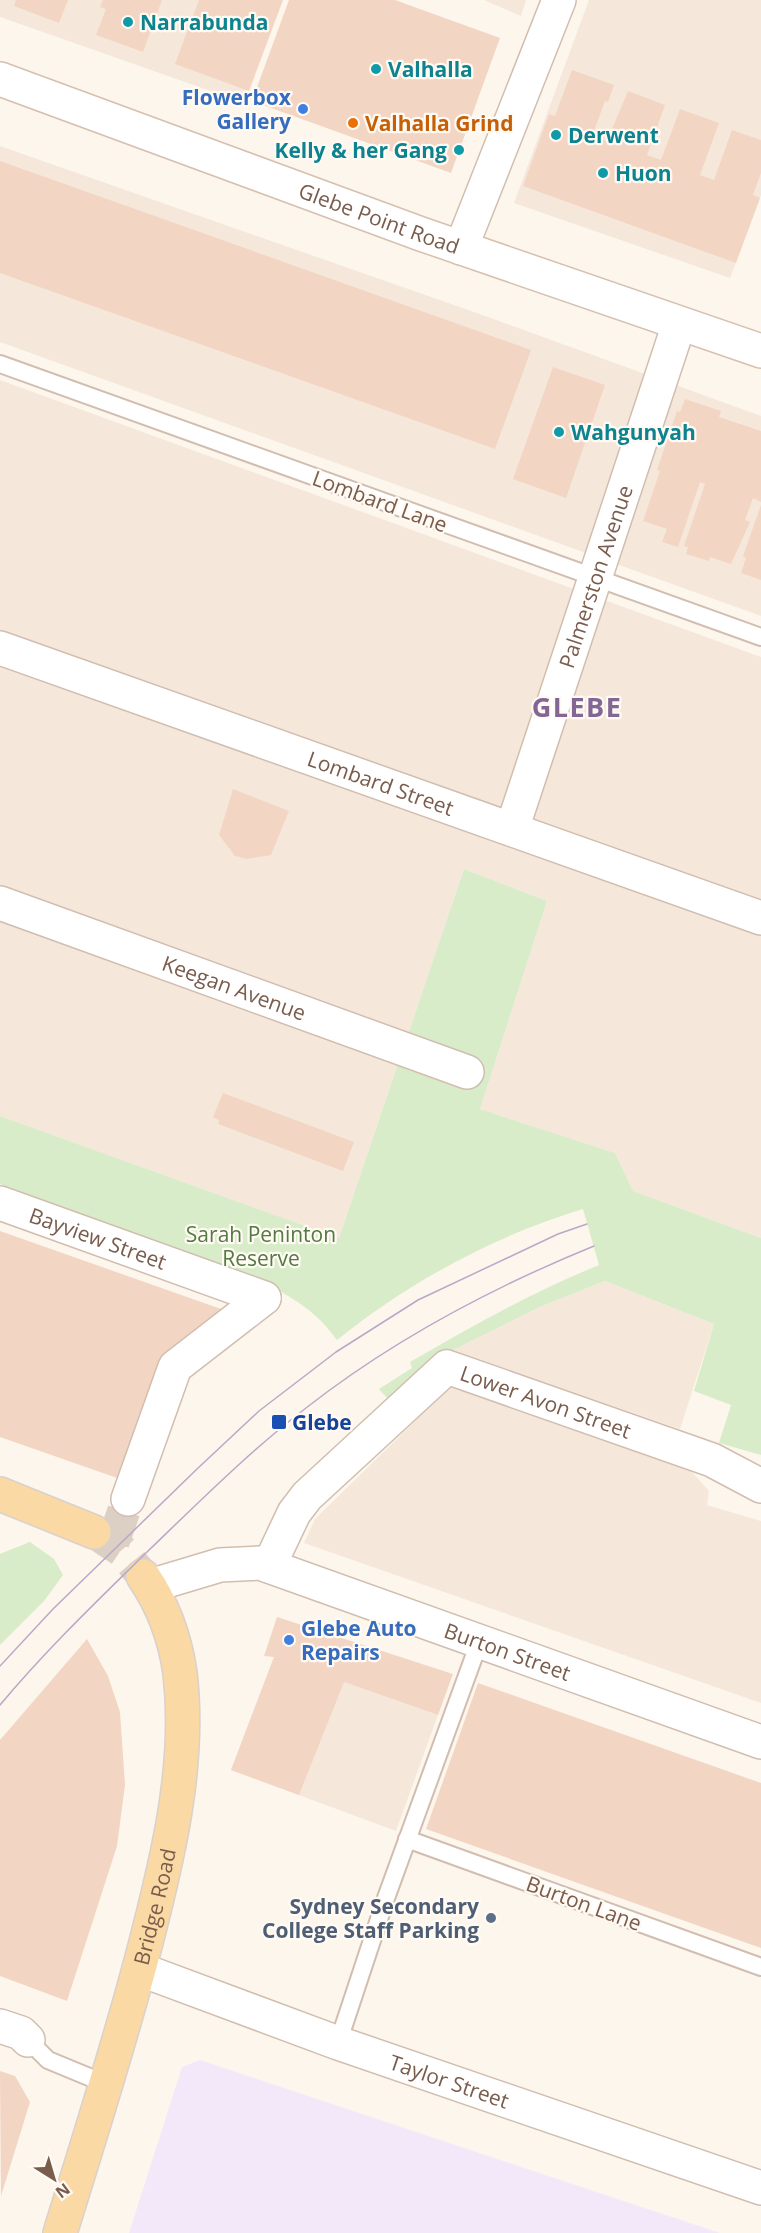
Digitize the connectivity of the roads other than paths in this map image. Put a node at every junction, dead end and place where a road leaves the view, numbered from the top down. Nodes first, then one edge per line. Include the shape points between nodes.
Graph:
1 (559, 0) edge
2 (0, 79) edge
3 (461, 248) junction
4 (679, 324) junction
5 (761, 351) edge
6 (0, 364) edge
7 (596, 579) junction
8 (761, 638) edge
9 (0, 648) edge
10 (512, 829) junction
11 (0, 903) edge
12 (761, 918) edge
13 (468, 1072) dead end
14 (0, 1203) edge
15 (761, 1486) edge
16 (0, 1494) edge
17 (128, 1499) tunnel mouth
18 (94, 1532) tunnel mouth
19 (269, 1566) junction
20 (147, 1581) joint
21 (480, 1640) junction
22 (761, 1742) edge
23 (407, 1839) junction
24 (761, 1967) edge
25 (139, 1969) junction
26 (14, 2033) edge
27 (338, 2043) junction
28 (106, 2084) junction
29 (761, 2188) edge
30 (60, 2233) edge

1 - 3 street
2 - 3 street, Glebe Point Road
3 - 4 street, Glebe Point Road
4 - 5 street, Glebe Point Road
4 - 7 street, Palmerston Avenue
6 - 7 lane, Lombard Lane
7 - 8 lane, Lombard Lane
7 - 10 street, Palmerston Avenue
9 - 10 street, Lombard Street
10 - 12 street, Lombard Street
11 - 13 street, Keegan Avenue
14 - 17 street, Bayview Street via 264,1298 175,1367
15 - 19 street, Lower Avon Street via 712,1460 447,1367 308,1496 294,1513
16 - 18 main road
19 - 20 street, Burton Street via 244,1562 219,1565
19 - 21 street, Burton Street
20 - 25 main road, Bridge Road via 166,1619 176,1654 181,1731 170,1842
21 - 22 street, Burton Street
21 - 23 lane
23 - 24 lane, Burton Lane
23 - 27 lane
25 - 27 street, Taylor Street
25 - 28 main road, Bridge Road
26 - 28 lane via 48,2060
27 - 29 street, Taylor Street
28 - 30 main road, Bridge Road

